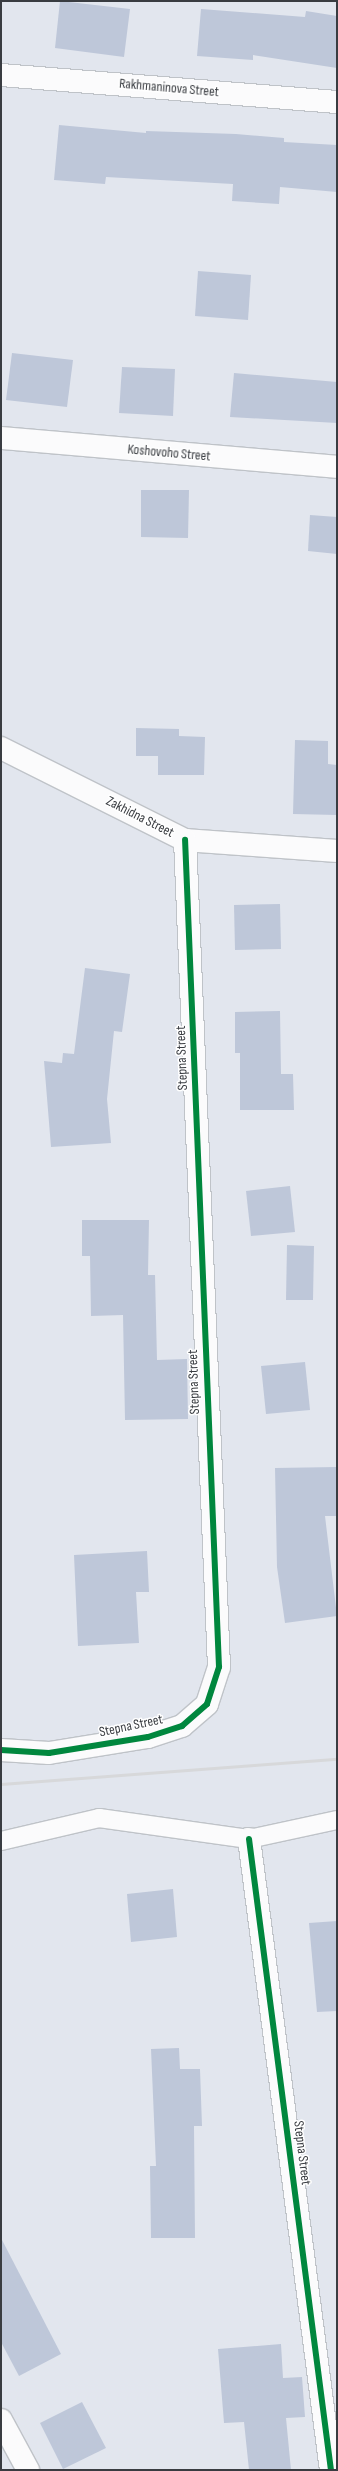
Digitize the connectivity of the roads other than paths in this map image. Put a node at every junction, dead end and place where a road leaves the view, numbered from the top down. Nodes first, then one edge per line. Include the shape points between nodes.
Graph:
1 (1, 74) edge
2 (337, 102) edge
3 (1, 438) edge
4 (337, 467) edge
5 (1, 748) edge
6 (185, 840) junction
7 (337, 851) edge
8 (1, 1750) edge
9 (337, 1820) edge
10 (249, 1839) junction
11 (1, 1841) edge
12 (1, 2420) edge
13 (28, 2470) edge
14 (330, 2470) edge

1 - 2 street, Rakhmaninova Street
3 - 4 street, Koshovoho Street
5 - 6 street, Zakhidna Street
6 - 7 street, Zakhidna Street
6 - 8 street, Stepna Street via 219,1668 206,1704 182,1726 148,1737 49,1753
9 - 10 lane
10 - 11 lane via 99,1818
10 - 14 street, Stepna Street
12 - 13 street

